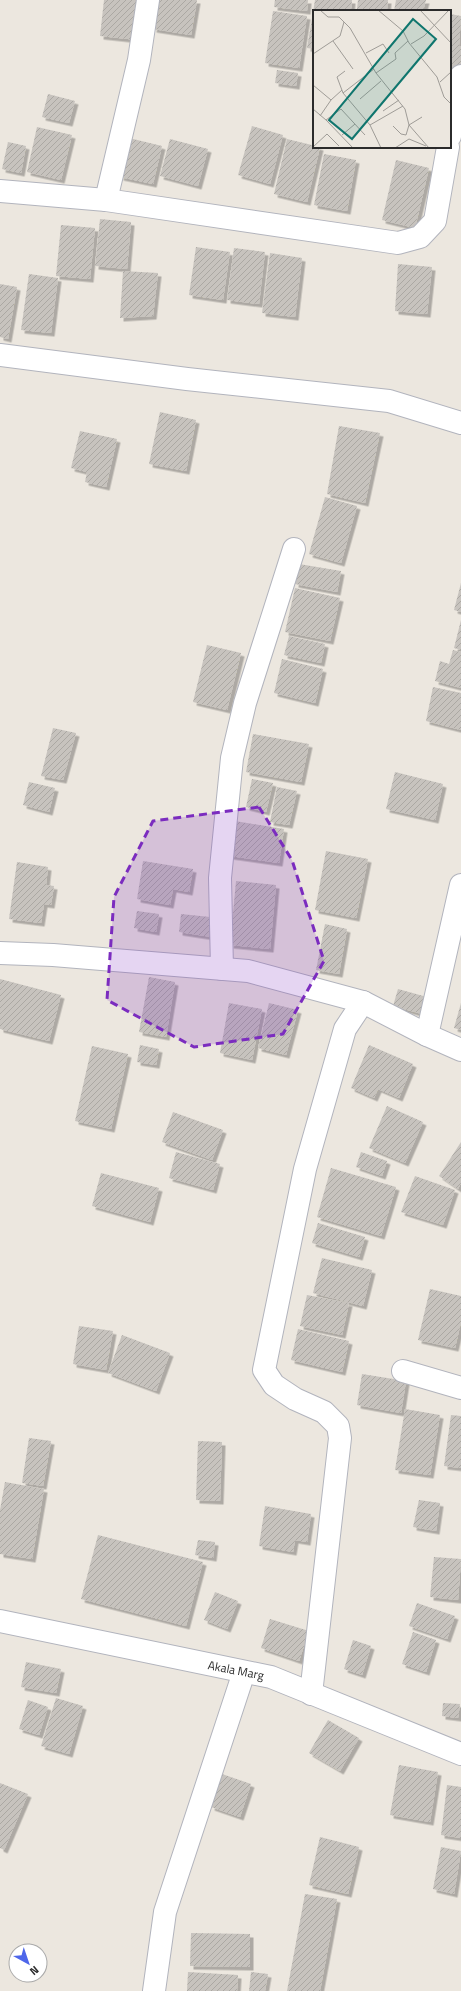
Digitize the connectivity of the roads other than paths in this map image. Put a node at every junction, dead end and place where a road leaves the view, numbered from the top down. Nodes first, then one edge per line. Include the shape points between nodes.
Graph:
1 (148, 0) edge
2 (461, 76) edge
3 (451, 131) edge
4 (448, 148) edge
5 (0, 191) edge
6 (106, 200) junction
7 (0, 355) edge
8 (461, 423) edge
9 (294, 550) dead end
10 (461, 885) edge
11 (0, 953) edge
12 (222, 969) junction
13 (363, 1002) junction
14 (427, 1035) junction
15 (461, 1050) edge
16 (403, 1371) dead end
17 (461, 1388) edge
18 (0, 1621) edge
19 (244, 1672) junction
20 (312, 1694) junction
21 (461, 1754) edge
22 (154, 1991) edge

1 - 6 street via 139,60
2 - 3 street
4 - 6 street via 435,222 420,237 398,243
5 - 6 street
7 - 8 street via 389,401
9 - 12 street via 245,703 232,758 220,878
10 - 14 street
11 - 12 street
12 - 13 street via 248,971
13 - 14 street
13 - 20 street via 345,1029 305,1169 264,1370 274,1385 295,1399 324,1412 338,1426 340,1438
14 - 15 street
16 - 17 street
18 - 19 street, Akala Marg
19 - 20 street, Akala Marg via 271,1677
19 - 22 street via 165,1912
20 - 21 street, Akala Marg

